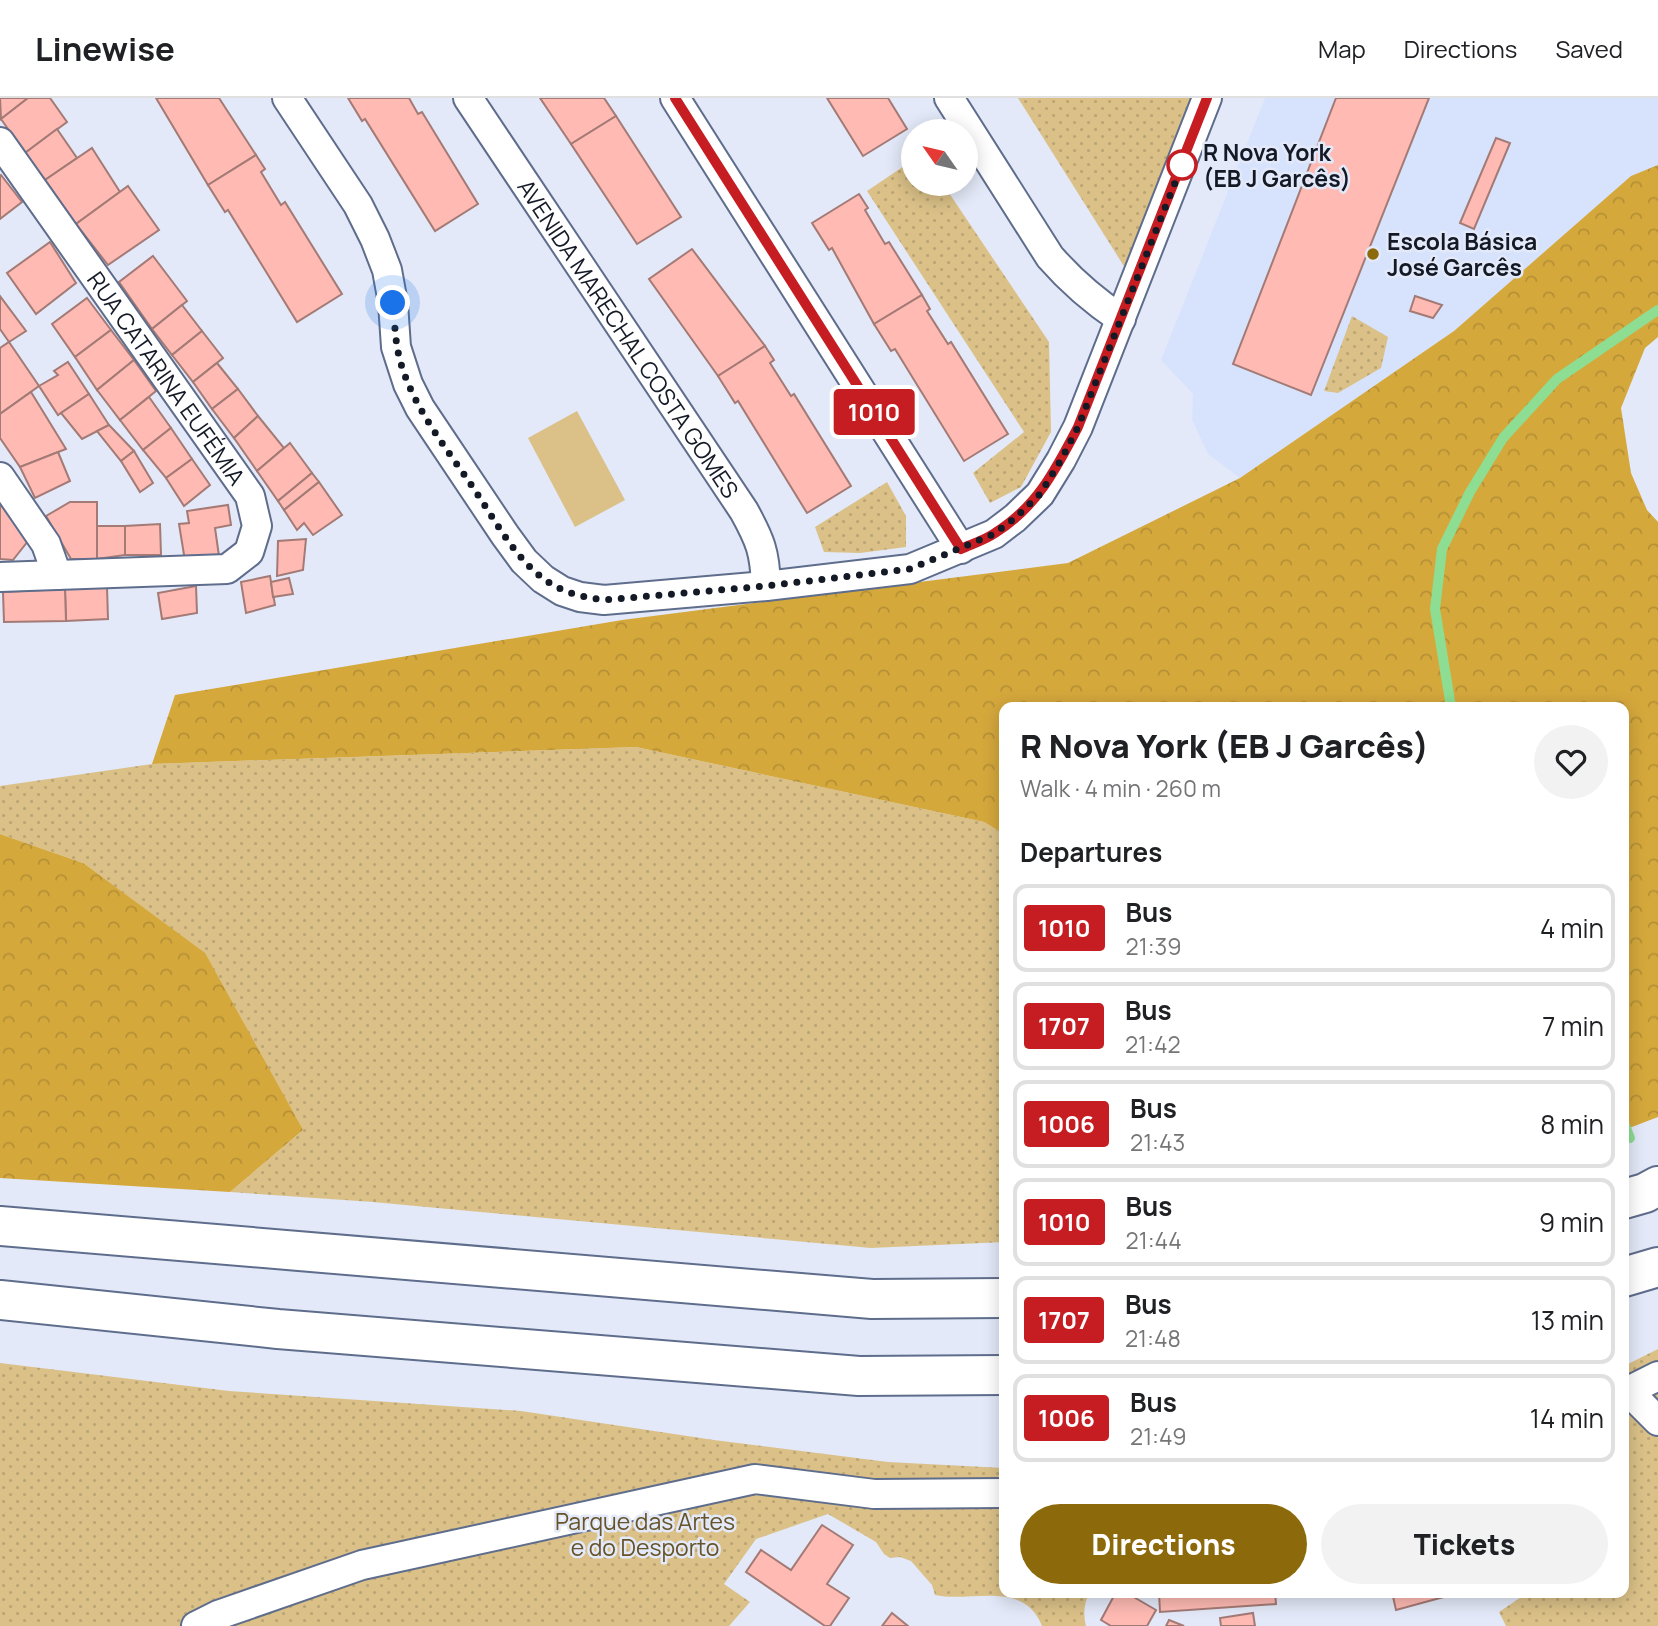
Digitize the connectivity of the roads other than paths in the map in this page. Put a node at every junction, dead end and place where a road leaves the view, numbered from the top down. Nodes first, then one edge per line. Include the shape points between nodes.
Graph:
1 (287, 98) edge
2 (468, 98) edge
3 (675, 98) edge
4 (949, 98) edge
5 (1207, 98) edge
6 (0, 142) edge
7 (1121, 319) junction
8 (0, 477) edge
9 (961, 549) junction
10 (57, 575) junction
11 (0, 577) edge
12 (766, 586) junction
13 (1658, 1186) edge
14 (1629, 1198) edge
15 (0, 1226) edge
16 (1658, 1267) edge
17 (1629, 1276) edge
18 (999, 1298) edge
19 (0, 1300) edge
20 (999, 1375) edge
21 (1658, 1376) edge
22 (1629, 1390) edge
23 (1629, 1395) edge
24 (1658, 1422) edge
25 (999, 1493) edge
26 (196, 1626) edge

1 - 12 street via 358,205 375,239 387,270 396,347 420,408 524,561 562,591 604,600
2 - 12 street, AVENIDA MARECHAL COSTA GOMES via 744,511 758,537
3 - 9 street
4 - 7 street via 1050,257 1093,300
5 - 7 street
6 - 10 street, RUA CATARINA EUFÉMIA via 250,496 257,526 249,552 227,569
7 - 9 street via 1078,427 1040,494 994,534
8 - 10 street via 46,544
9 - 12 street via 910,569
10 - 11 street, RUA CATARINA EUFÉMIA
13 - 14 highway
15 - 18 highway via 872,1299
16 - 17 highway
19 - 20 highway via 278,1329 859,1376
21 - 22 street
23 - 24 street
25 - 26 street via 874,1494 755,1479 362,1565

